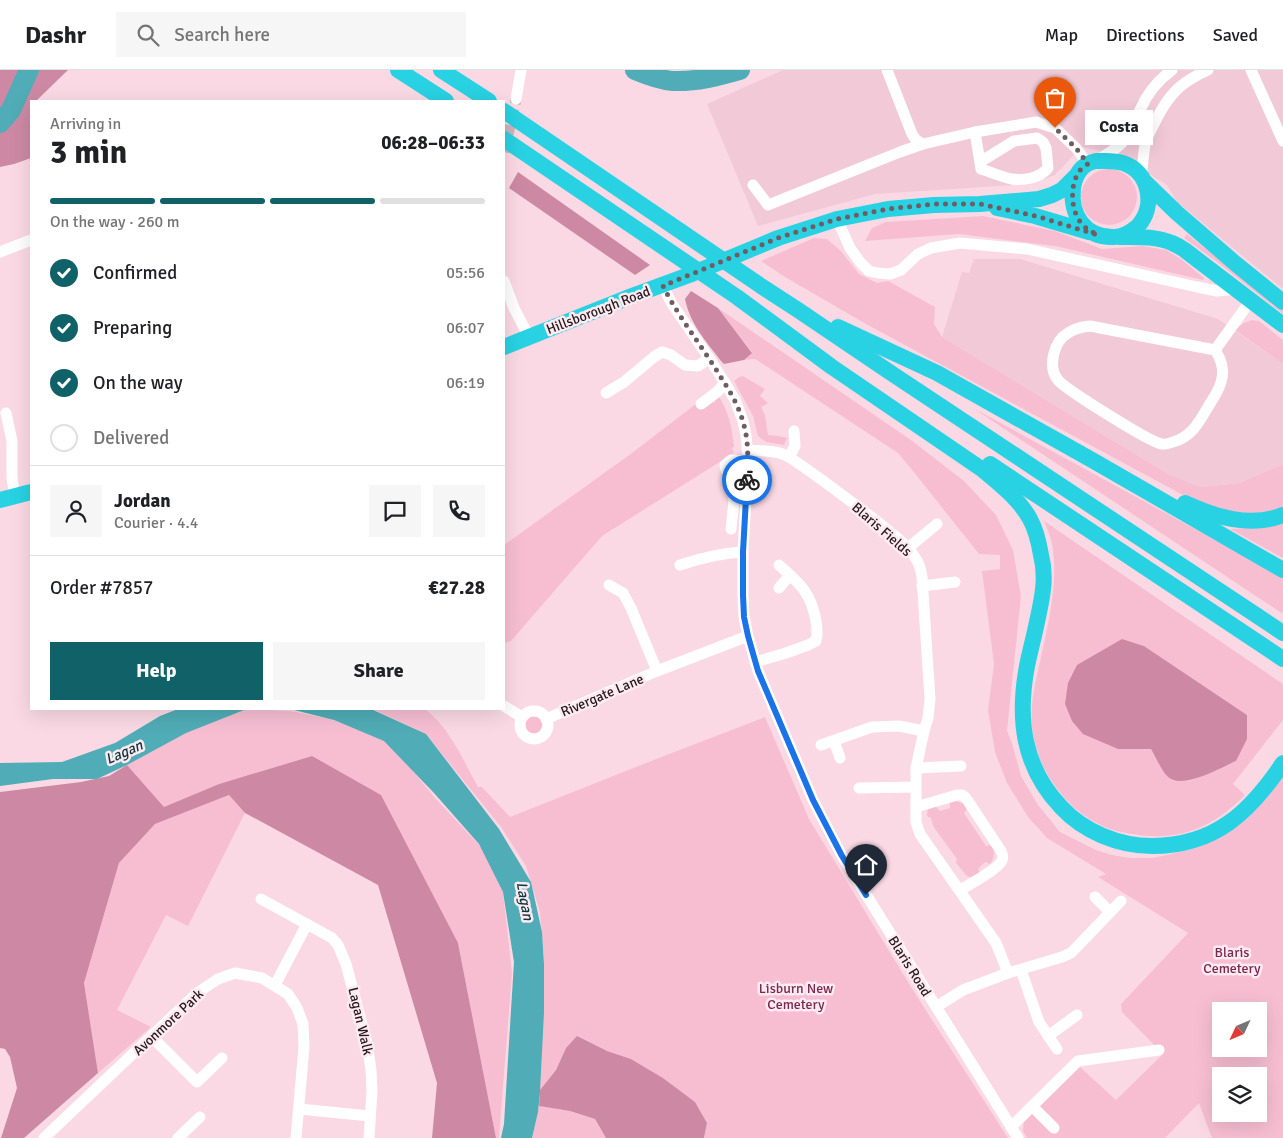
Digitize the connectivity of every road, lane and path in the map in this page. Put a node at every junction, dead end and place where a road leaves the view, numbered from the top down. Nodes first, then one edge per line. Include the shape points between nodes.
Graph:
1 (398, 70) edge
2 (441, 70) edge
3 (521, 70) edge
4 (887, 70) edge
5 (1172, 70) edge
6 (1208, 70) edge
7 (1251, 70) edge
8 (485, 99) edge
9 (516, 99) tunnel mouth
10 (444, 100) edge
11 (505, 112) edge
12 (975, 132) junction
13 (505, 140) edge
14 (1283, 142) edge
15 (923, 144) junction
16 (981, 165) junction
17 (1087, 166) junction
18 (1143, 179) junction
19 (753, 185) dead end
20 (980, 204) junction
21 (837, 219) junction
22 (1098, 235) junction
23 (1118, 237) junction
24 (30, 240) edge
25 (0, 252) edge
26 (505, 284) edge
27 (663, 286) junction
28 (1236, 289) junction
29 (742, 300) junction
30 (1251, 300) junction
31 (1283, 302) edge
32 (798, 310) junction
33 (1283, 325) edge
34 (529, 337) junction
35 (505, 347) edge
36 (1215, 350) junction
37 (709, 358) junction
38 (725, 383) junction
39 (606, 393) dead end
40 (701, 404) dead end
41 (6, 413) dead end
42 (748, 455) junction
43 (1092, 460) junction
44 (30, 492) edge
45 (7, 498) edge
46 (1283, 515) edge
47 (937, 524) dead end
48 (731, 529) dead end
49 (908, 548) junction
50 (743, 552) junction
51 (680, 565) dead end
52 (779, 565) dead end
53 (1283, 570) edge
54 (790, 575) junction
55 (954, 582) dead end
56 (609, 585) dead end
57 (922, 586) junction
58 (779, 588) dead end
59 (1283, 632) edge
60 (748, 636) junction
61 (1282, 659) edge
62 (755, 662) junction
63 (657, 671) junction
64 (505, 707) edge
65 (522, 717) junction
66 (546, 719) junction
67 (924, 731) junction
68 (834, 741) junction
69 (821, 745) dead end
70 (840, 758) dead end
71 (1283, 763) edge
72 (961, 766) dead end
73 (916, 768) junction
74 (916, 787) junction
75 (859, 788) dead end
76 (916, 807) junction
77 (960, 890) junction
78 (1095, 896) dead end
79 (261, 899) dead end
80 (1121, 901) dead end
81 (1110, 912) junction
82 (307, 924) junction
83 (1021, 970) junction
84 (1008, 973) junction
85 (275, 985) junction
86 (936, 1007) junction
87 (1077, 1015) dead end
88 (1048, 1036) junction
89 (152, 1037) junction
90 (1057, 1049) dead end
91 (1159, 1050) dead end
92 (222, 1058) dead end
93 (1032, 1106) junction
94 (299, 1109) junction
95 (370, 1116) junction
96 (200, 1117) dead end
97 (1012, 1127) junction
98 (1054, 1128) dead end
99 (181, 1137) edge
100 (44, 1138) edge
101 (296, 1138) edge
102 (369, 1138) edge
103 (1018, 1138) edge

1 - 10 highway
2 - 8 highway
3 - 9 street
4 - 15 street via 912,134
5 - 17 street via 1146,98 1122,143
6 - 18 street via 1183,84 1164,106 1145,144
7 - 14 street
11 - 32 highway
12 - 15 street
12 - 16 street
12 - 17 street via 1036,122 1055,128 1076,148
13 - 29 highway
15 - 19 street via 768,205
16 - 16 street via 1014,141 1037,138 1046,148 1048,168 1034,178 1012,179
17 - 18 highway via 1113,161 1124,163
17 - 20 highway via 1062,190 1052,195
17 - 22 highway via 1073,194 1073,204 1081,223
18 - 23 highway via 1149,203 1146,213 1135,229
18 - 31 highway via 1177,213
20 - 21 highway, Hillsborough Road via 934,204
20 - 22 highway via 1036,216
21 - 27 highway, Hillsborough Road via 778,238
21 - 28 street via 860,262 878,274 900,270 918,254 931,248 960,244 1027,249 1218,291
22 - 23 highway
23 - 28 highway via 1160,239 1173,243
24 - 25 street
26 - 34 street
27 - 34 highway, Hillsborough Road
27 - 37 street, Blaris Road
28 - 30 highway
29 - 61 highway
29 - 71 highway via 832,367 983,470 1006,489 1030,518 1045,576 1024,691 1025,739 1041,782 1067,814 1101,835 1121,842 1166,846 1187,842 1211,834 1236,818 1265,788
30 - 33 highway
30 - 36 street
32 - 43 highway via 937,373
32 - 59 highway
34 - 35 highway, Hillsborough Road
36 - 36 street via 1224,368 1222,383 1214,398 1192,432 1180,440 1162,444 1146,438 1074,393 1058,380 1053,370 1058,342 1066,333 1090,326
37 - 38 street, Blaris Road
37 - 39 street via 698,366 685,365 662,352
38 - 40 street
38 - 42 street, Blaris Road via 743,421
41 - 45 street via 12,441 12,478
42 - 48 street, Blaris Fields via 725,465 734,486
42 - 49 street, Blaris Fields via 786,455 844,496
42 - 50 street, Blaris Road
43 - 46 highway via 1199,510 1222,517 1247,521
43 - 53 highway
44 - 45 highway
47 - 49 street
49 - 57 street, Blaris Fields via 920,567
50 - 51 street via 700,558
50 - 60 street, Blaris Road via 744,617
52 - 54 street
54 - 58 street
54 - 62 street via 808,595 815,614 816,641
55 - 57 street
56 - 63 street, Rivergate Lane via 622,593 631,608
57 - 67 street, Blaris Fields via 930,699
60 - 62 street, Blaris Road
60 - 63 street, Rivergate Lane
62 - 86 street, Blaris Road via 827,828
63 - 66 street, Rivergate Lane
64 - 65 street
65 - 66 street via 534,712
65 - 66 street via 521,731 531,739 540,738 546,732
67 - 68 street via 899,726 872,727
67 - 73 street, Blaris Fields
68 - 69 street
68 - 70 street
72 - 73 street
73 - 74 street, Blaris Fields
74 - 75 street
74 - 76 street, Blaris Fields
76 - 77 street, Blaris Fields via 920,834
76 - 77 street via 962,795 1001,851 1002,861 997,867
77 - 84 street, Blaris Fields via 996,943
78 - 81 street
79 - 82 street, Lagan Walk
80 - 81 street
81 - 83 street via 1071,953
82 - 85 street
82 - 95 street, Lagan Walk via 338,944 346,964 367,1044 372,1091
83 - 84 street
83 - 88 street via 1039,1022
84 - 86 street via 963,990
85 - 89 street, Avonmore Park via 262,978 235,973 218,979 197,993
85 - 94 street, Avonmore Park via 288,994 303,1024
86 - 97 street, Blaris Road
87 - 88 street
88 - 90 street
89 - 92 street via 197,1082
89 - 100 street, Avonmore Park
91 - 93 street via 1078,1061
93 - 97 street
93 - 98 street
94 - 95 street
94 - 101 street, Avonmore Park
95 - 102 street, Lagan Walk
96 - 99 street
97 - 103 street, Blaris Road

